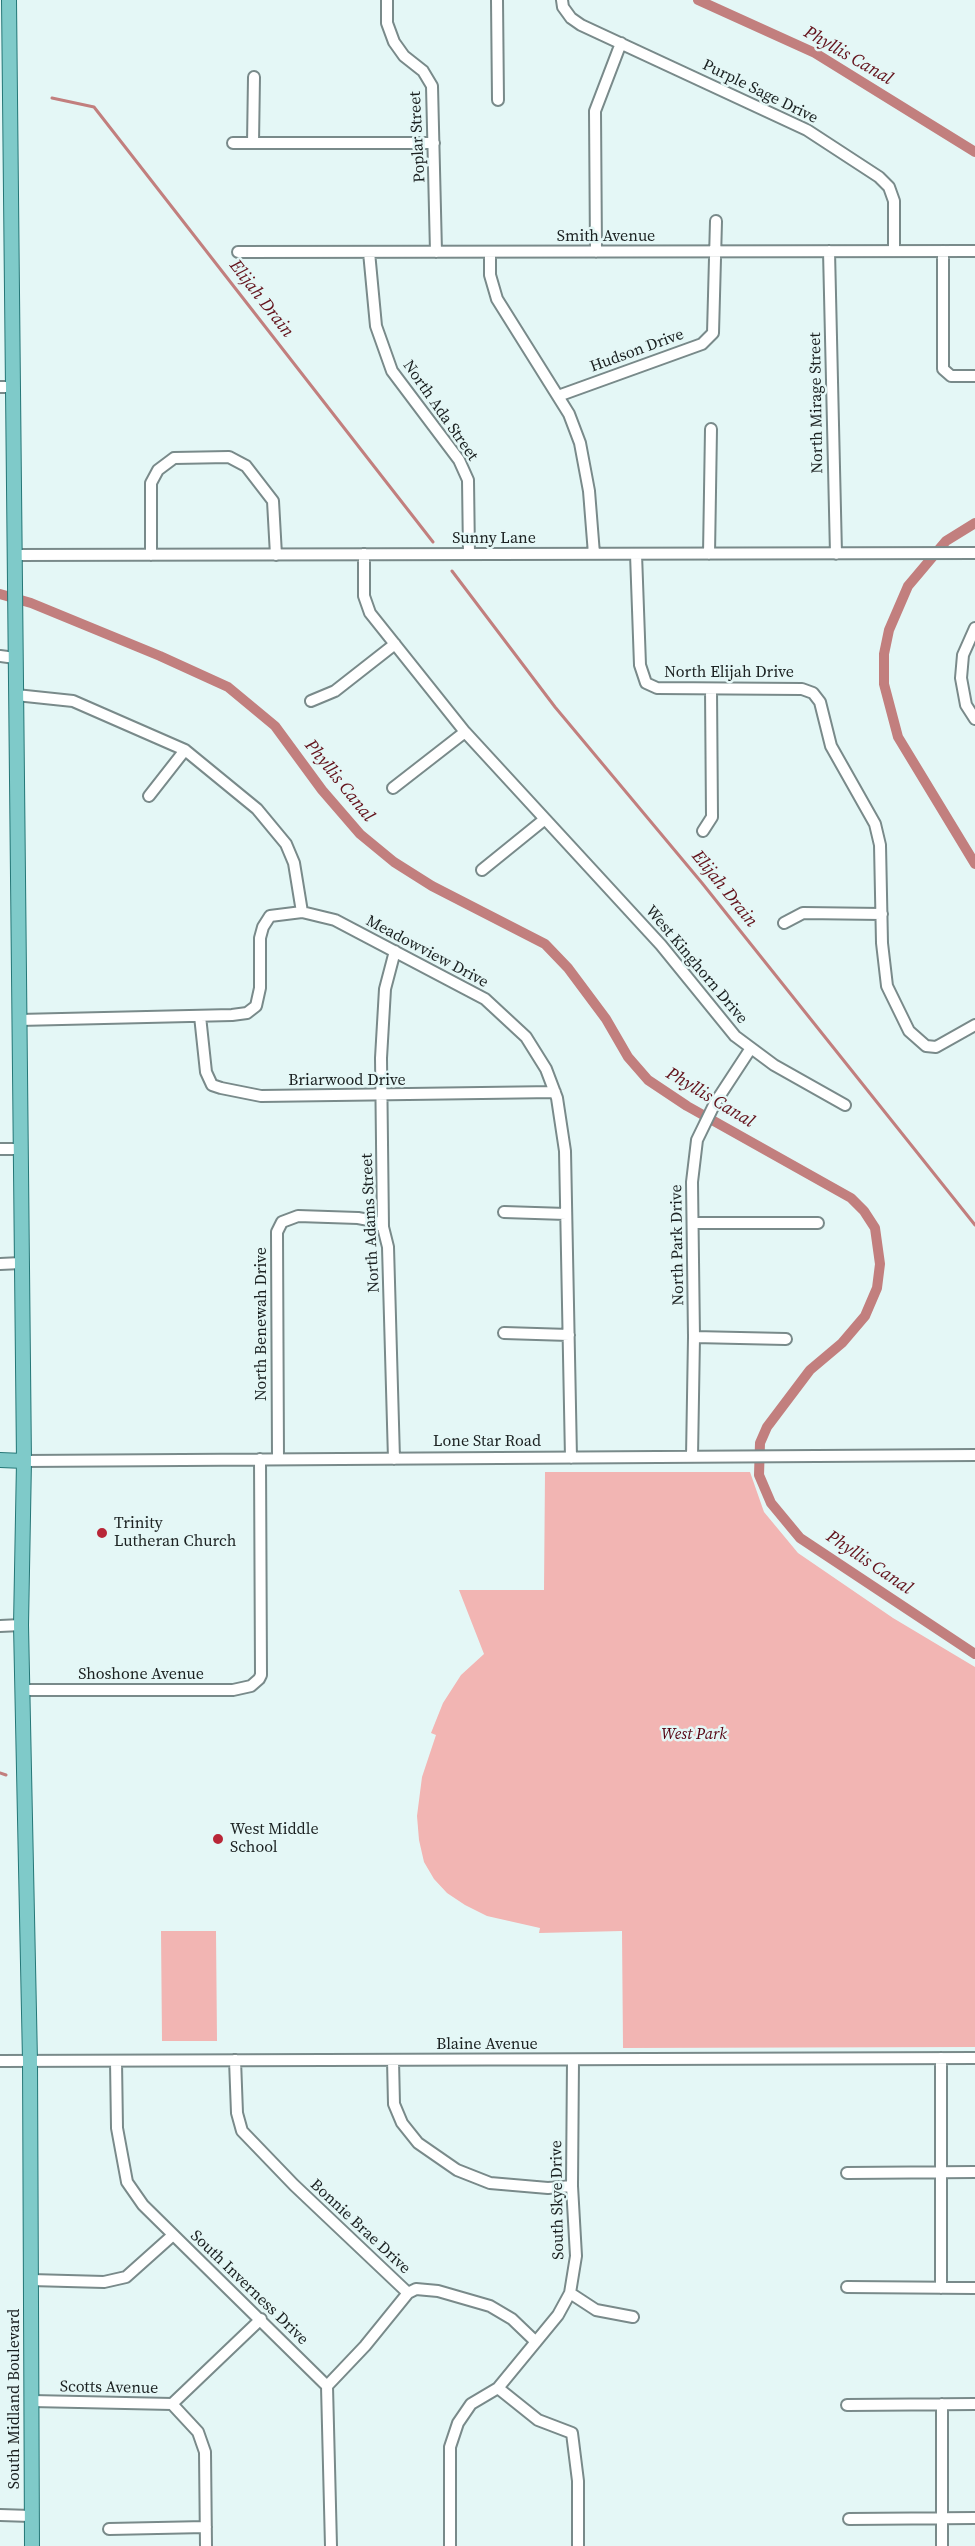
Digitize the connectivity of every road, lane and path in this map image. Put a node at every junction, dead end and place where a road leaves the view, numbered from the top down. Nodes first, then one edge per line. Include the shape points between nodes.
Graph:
1 (387, 0) edge
2 (498, 0) edge
3 (562, 0) edge
4 (6, 3) edge
5 (621, 43) junction
6 (254, 77) dead end
7 (498, 100) dead end
8 (233, 143) dead end
9 (253, 143) junction
10 (434, 143) junction
11 (716, 221) dead end
12 (894, 250) junction
13 (715, 251) junction
14 (829, 251) junction
15 (943, 251) junction
16 (975, 251) edge
17 (237, 252) dead end
18 (369, 252) junction
19 (436, 252) junction
20 (490, 252) junction
21 (596, 252) junction
22 (6, 254) edge
23 (975, 376) edge
24 (6, 387) edge
25 (558, 396) junction
26 (711, 429) dead end
27 (975, 553) edge
28 (364, 554) junction
29 (469, 554) junction
30 (594, 554) junction
31 (636, 554) junction
32 (709, 554) junction
33 (836, 554) junction
34 (14, 555) junction
35 (150, 555) junction
36 (276, 555) junction
37 (975, 628) edge
38 (395, 644) junction
39 (0, 656) edge
40 (15, 658) junction
41 (711, 688) junction
42 (16, 695) junction
43 (311, 701) dead end
44 (975, 719) edge
45 (465, 732) junction
46 (185, 750) junction
47 (393, 788) dead end
48 (149, 796) dead end
49 (546, 819) junction
50 (703, 831) dead end
51 (482, 870) dead end
52 (302, 912) junction
53 (882, 914) junction
54 (784, 923) dead end
55 (395, 951) junction
56 (200, 1016) junction
57 (19, 1020) junction
58 (975, 1025) edge
59 (752, 1048) junction
60 (555, 1092) junction
61 (382, 1096) junction
62 (845, 1105) dead end
63 (0, 1149) edge
64 (20, 1149) junction
65 (504, 1212) dead end
66 (566, 1214) junction
67 (693, 1223) junction
68 (819, 1223) dead end
69 (383, 1227) junction
70 (21, 1263) junction
71 (0, 1264) edge
72 (504, 1333) dead end
73 (569, 1335) junction
74 (694, 1337) junction
75 (786, 1339) dead end
76 (975, 1455) edge
77 (692, 1457) junction
78 (571, 1458) junction
79 (260, 1459) junction
80 (278, 1459) junction
81 (394, 1459) junction
82 (0, 1460) edge
83 (24, 1461) junction
84 (21, 1625) junction
85 (0, 1626) edge
86 (24, 1690) junction
87 (941, 2058) junction
88 (975, 2058) edge
89 (235, 2060) junction
90 (393, 2060) junction
91 (573, 2060) junction
92 (0, 2061) edge
93 (30, 2061) junction
94 (116, 2061) junction
95 (975, 2172) edge
96 (847, 2173) dead end
97 (942, 2173) junction
98 (572, 2186) junction
99 (173, 2235) junction
100 (31, 2280) junction
101 (847, 2288) dead end
102 (941, 2288) junction
103 (975, 2288) edge
104 (408, 2293) junction
105 (570, 2293) junction
106 (633, 2317) dead end
107 (261, 2319) junction
108 (536, 2342) junction
109 (327, 2386) junction
110 (498, 2388) junction
111 (32, 2401) junction
112 (172, 2404) junction
113 (942, 2404) junction
114 (975, 2404) edge
115 (847, 2405) dead end
116 (0, 2515) edge
117 (31, 2516) junction
118 (942, 2518) junction
119 (975, 2518) edge
120 (849, 2519) dead end
121 (206, 2527) junction
122 (109, 2529) dead end
123 (32, 2546) edge
124 (206, 2546) edge
125 (331, 2546) edge
126 (450, 2546) edge
127 (578, 2546) edge
128 (942, 2546) edge

1 - 10 street, Poplar Street via 387,22 394,42 432,86
2 - 7 street
3 - 5 street, Purple Sage Drive via 571,18
4 - 22 main road, South Midland Boulevard
5 - 12 street, Purple Sage Drive via 807,130 879,177 889,187 894,201
5 - 21 street via 594,111
6 - 9 street
8 - 9 street
9 - 10 street
10 - 19 street, Poplar Street
11 - 13 street, Hudson Drive
12 - 14 street, Smith Avenue
12 - 15 street, Smith Avenue
13 - 14 street, Smith Avenue
13 - 21 street, Smith Avenue
13 - 25 street, Hudson Drive via 713,333 702,344
14 - 33 street, North Mirage Street
15 - 16 street, Smith Avenue
15 - 23 street via 943,369 951,376
17 - 18 street, Smith Avenue
18 - 19 street, Smith Avenue
18 - 29 street, North Ada Street via 376,326 392,371 459,460 468,480
19 - 20 street, Smith Avenue
20 - 21 street, Smith Avenue
20 - 25 street via 490,274 497,299
22 - 24 main road, South Midland Boulevard
24 - 34 main road, South Midland Boulevard
25 - 30 street via 579,443 589,491
26 - 32 street
27 - 33 street, Sunny Lane
28 - 29 street, Sunny Lane
28 - 36 street, Sunny Lane
28 - 38 street, West Kinghorn Drive via 364,596 370,614
29 - 30 street, Sunny Lane
30 - 31 street, Sunny Lane
31 - 32 street, Sunny Lane
31 - 41 street, North Elijah Drive via 640,665 646,683 657,688
32 - 33 street, Sunny Lane
34 - 35 street, Sunny Lane
34 - 40 main road, South Midland Boulevard
35 - 36 street, Sunny Lane
35 - 36 street via 151,483 158,470 174,458 229,457 246,466 273,501
37 - 44 street via 963,655 961,678 966,705
38 - 43 street via 334,691
38 - 45 street, West Kinghorn Drive
39 - 40 street
40 - 42 main road, South Midland Boulevard
41 - 50 street via 712,817
41 - 53 street, North Elijah Drive via 802,689 813,693 820,702 831,746 874,824 880,845
42 - 46 street via 73,701
42 - 57 main road, South Midland Boulevard
45 - 47 street
45 - 49 street, West Kinghorn Drive
46 - 48 street
46 - 52 street via 256,809 286,844 294,863
49 - 51 street
49 - 59 street, West Kinghorn Drive via 661,945 735,1036
52 - 55 street, Meadowview Drive via 335,920
52 - 56 street, Meadowview Drive via 270,916 263,927 256,1006 247,1013
53 - 54 street via 803,913
53 - 58 street, North Elijah Drive via 887,986 909,1030 926,1046 936,1047
55 - 60 street, Meadowview Drive via 484,999 526,1037
55 - 61 street, North Adams Street via 385,989
56 - 57 street
56 - 61 street, Briarwood Drive via 206,1072 212,1085 261,1096
57 - 64 main road, South Midland Boulevard
59 - 62 street, West Kinghorn Drive
59 - 67 street, North Park Drive via 712,1107 697,1140
60 - 61 street, Briarwood Drive
60 - 66 street, Meadowview Drive via 565,1151
61 - 69 street, North Adams Street
63 - 64 street
64 - 70 main road, South Midland Boulevard
65 - 66 street
66 - 73 street, Meadowview Drive
67 - 68 street
67 - 74 street, North Park Drive
69 - 80 street, North Benewah Drive via 358,1218 298,1216 282,1222 277,1232
69 - 81 street, North Adams Street via 388,1247
70 - 71 street
70 - 83 main road, South Midland Boulevard
72 - 73 street
73 - 78 street, Meadowview Drive
74 - 75 street
74 - 77 street, North Park Drive
76 - 77 street, Lone Star Road
77 - 78 street, Lone Star Road
78 - 81 street, Lone Star Road
79 - 80 street, Lone Star Road
79 - 83 street, Lone Star Road
79 - 86 street, Shoshone Avenue via 261,1675 257,1681 233,1690
80 - 81 street, Lone Star Road
82 - 83 main road, Lone Star Road
83 - 84 main road, South Midland Boulevard
84 - 85 street
84 - 86 main road, South Midland Boulevard
86 - 93 main road, South Midland Boulevard
87 - 88 street, Blaine Avenue
87 - 91 street, Blaine Avenue
87 - 97 street
89 - 90 street, Blaine Avenue
89 - 94 street, Blaine Avenue
89 - 104 street, Bonnie Brae Drive via 237,2113 242,2131
90 - 91 street, Blaine Avenue
90 - 98 street via 393,2104 418,2143 457,2170 490,2182 548,2188
91 - 98 street, South Skye Drive
92 - 93 street, Blaine Avenue
93 - 94 street, Blaine Avenue
93 - 100 main road, South Midland Boulevard
94 - 99 street, South Inverness Drive via 117,2128 127,2182
95 - 97 street
96 - 97 street
97 - 102 street
98 - 105 street, South Skye Drive via 576,2256
99 - 100 street via 126,2277 104,2282
99 - 107 street, South Inverness Drive
100 - 111 main road, South Midland Boulevard
101 - 102 street
102 - 103 street
104 - 108 street, Bonnie Brae Drive via 416,2289 438,2291 490,2306 512,2319
104 - 109 street
105 - 106 street via 596,2310
105 - 108 street, South Skye Drive
107 - 109 street, South Inverness Drive
107 - 112 street, Scotts Avenue
108 - 110 street, South Skye Drive
109 - 125 street
110 - 126 street, South Skye Drive via 471,2404 458,2423 450,2446
110 - 127 street via 538,2420 572,2433 578,2481
111 - 112 street, Scotts Avenue
111 - 117 main road, South Midland Boulevard
112 - 121 street via 198,2432 206,2452
113 - 114 street
113 - 115 street
113 - 118 street
116 - 117 street
117 - 123 main road, South Midland Boulevard
118 - 119 street
118 - 120 street
118 - 128 street
121 - 122 street
121 - 124 street

